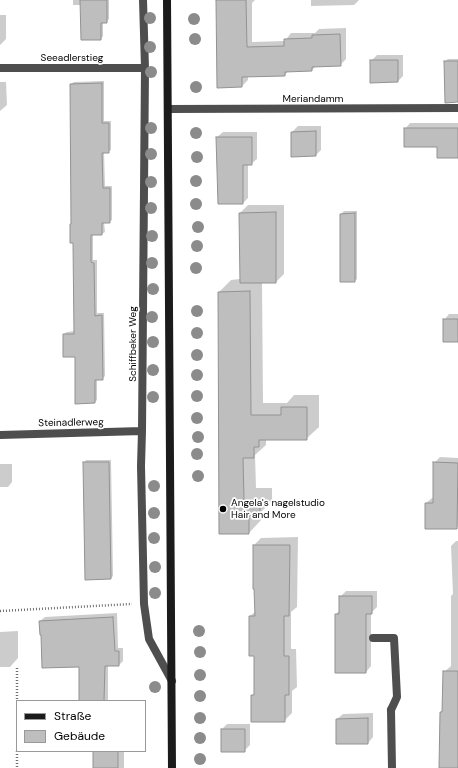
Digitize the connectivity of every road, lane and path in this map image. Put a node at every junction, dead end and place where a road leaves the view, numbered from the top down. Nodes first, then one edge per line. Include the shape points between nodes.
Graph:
1 (143, 0) edge
2 (167, 0) edge
3 (0, 68) edge
4 (145, 68) junction
5 (458, 108) edge
6 (168, 109) junction
7 (142, 431) junction
8 (0, 434) edge
9 (144, 604) junction
10 (0, 611) edge
11 (373, 638) dead end
12 (17, 668) dead end
13 (172, 681) junction
14 (17, 700) edge
15 (17, 752) edge
16 (17, 768) edge
17 (172, 768) edge
18 (392, 768) edge

1 - 4 street, Schiffbeker Weg
2 - 6 main road, Schiffbeker Weg
3 - 4 street, Seeadlerstieg
4 - 7 street, Schiffbeker Weg
5 - 6 street, Meriandamm
6 - 13 main road, Schiffbeker Weg
7 - 8 street, Steinadlerweg
7 - 9 street, Schiffbeker Weg
9 - 10 path
9 - 13 street, Schiffbeker Weg via 149,639
11 - 18 street via 394,638 397,697 390,710
12 - 14 path
13 - 17 main road, Schiffbeker Weg
15 - 16 path

